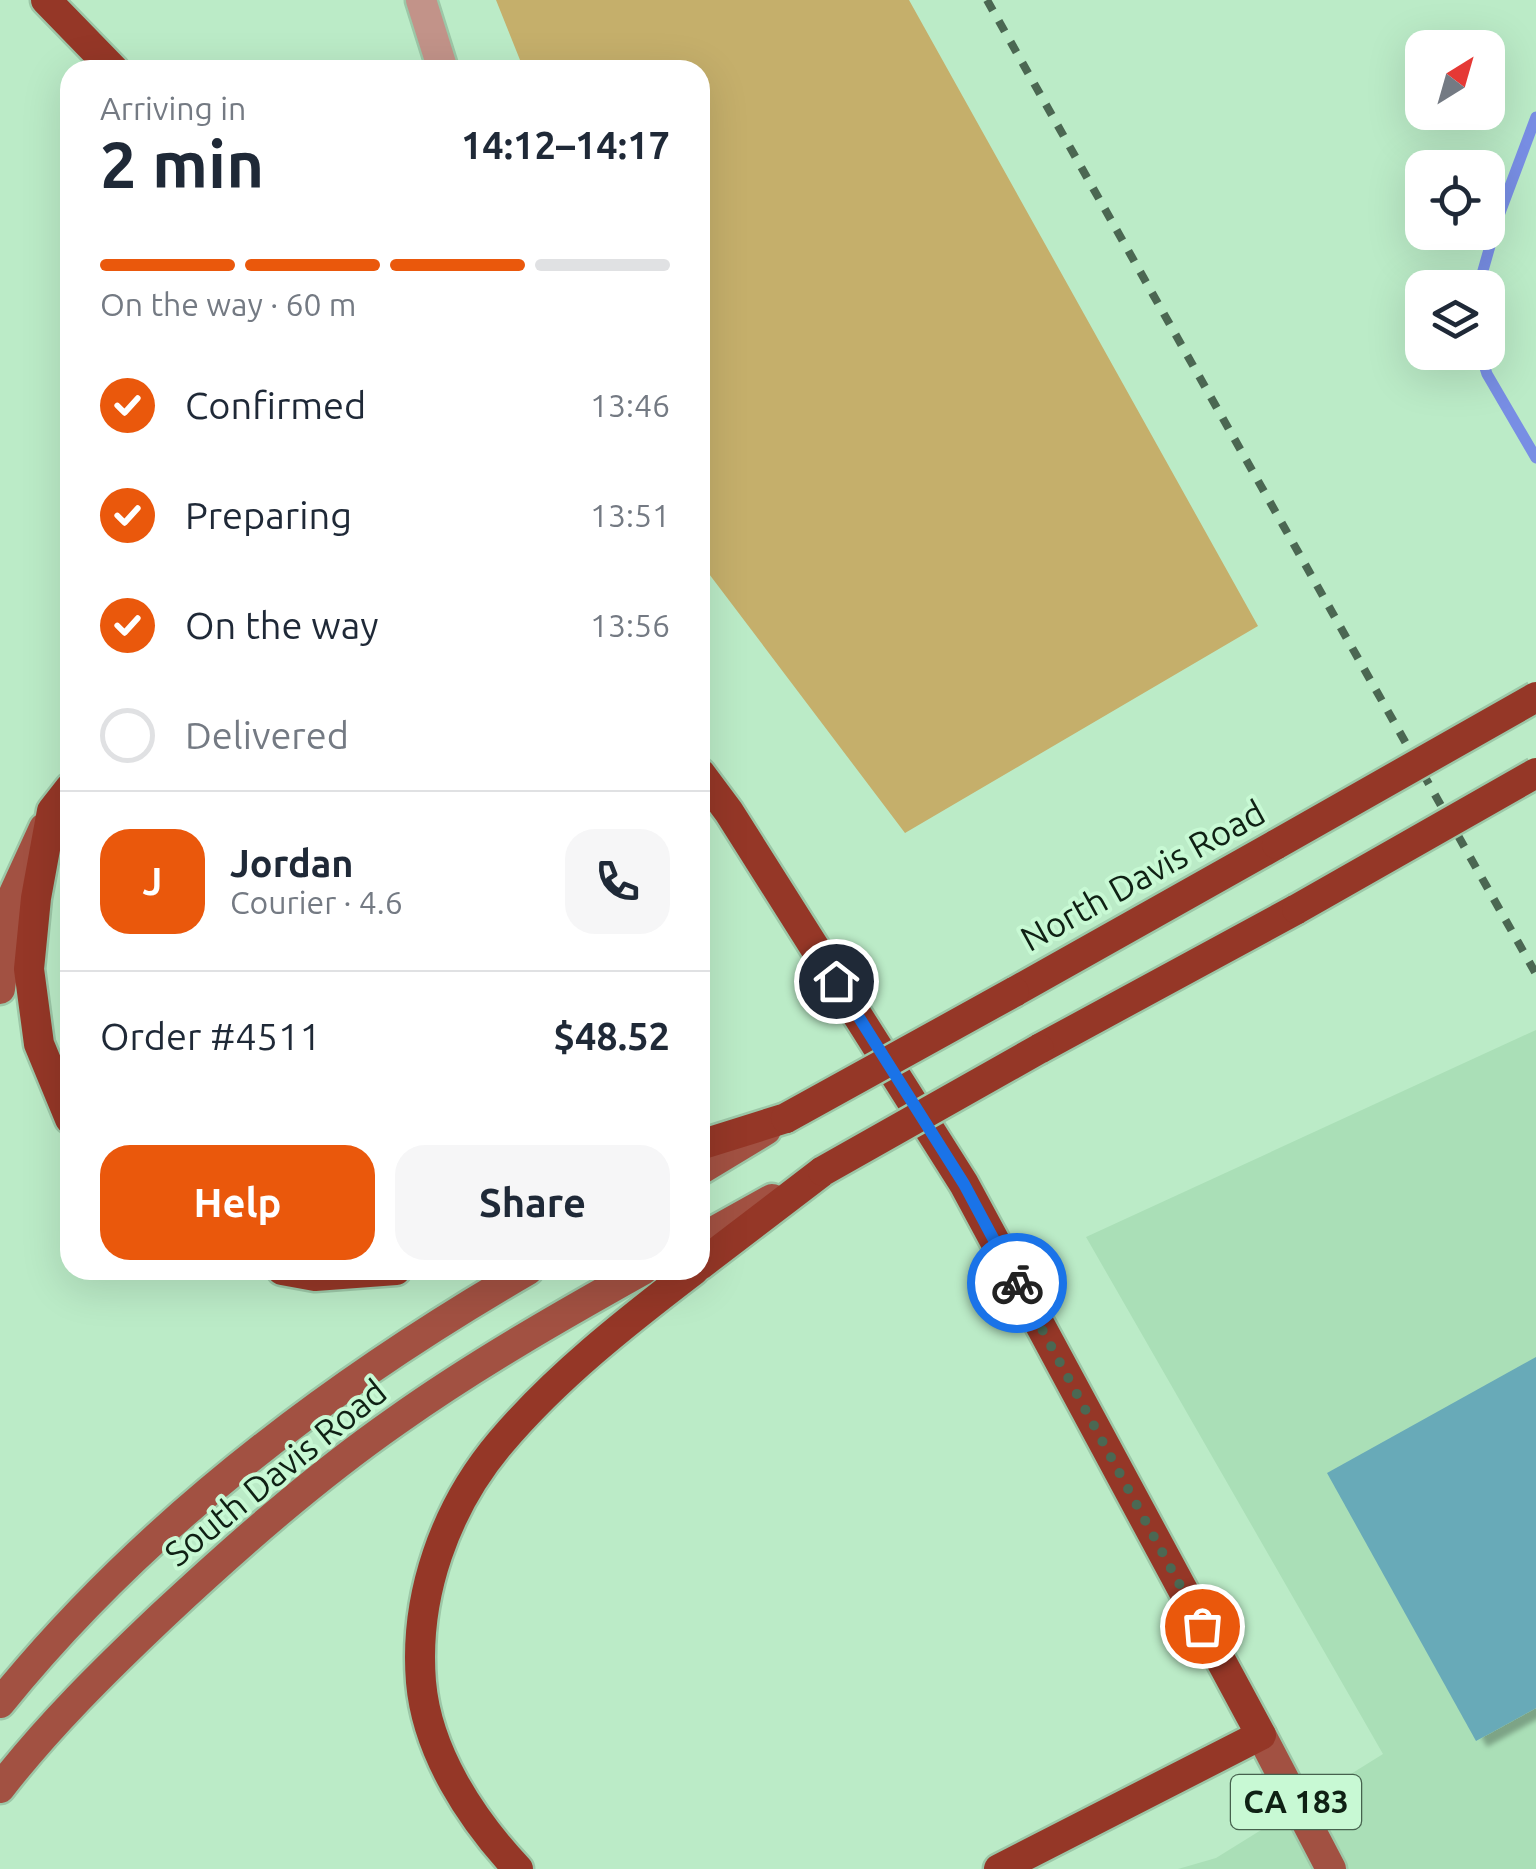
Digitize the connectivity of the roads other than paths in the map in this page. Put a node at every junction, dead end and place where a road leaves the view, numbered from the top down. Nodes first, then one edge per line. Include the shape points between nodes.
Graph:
1 (46, 0) edge
2 (421, 0) edge
3 (104, 60) edge
4 (440, 60) edge
5 (1536, 697) edge
6 (1536, 773) edge
7 (710, 786) edge
8 (60, 802) edge
9 (60, 804) edge
10 (0, 988) edge
11 (60, 1095) edge
12 (786, 1118) junction
13 (710, 1142) edge
14 (710, 1164) edge
15 (823, 1171) junction
16 (710, 1233) edge
17 (710, 1258) edge
18 (511, 1280) edge
19 (626, 1280) edge
20 (682, 1280) edge
21 (0, 1703) edge
22 (1260, 1735) junction
23 (0, 1788) edge
24 (518, 1869) edge
25 (1000, 1869) edge
26 (1331, 1869) edge

1 - 3 highway
2 - 4 street
5 - 12 highway, North Davis Road, bridge
6 - 15 highway, bridge
7 - 22 highway, CA 183 via 964,1184
8 - 10 main road via 11,900
9 - 11 highway via 36,898 29,969 39,1044
12 - 13 highway, North Davis Road
12 - 14 main road
15 - 16 main road
15 - 17 highway
18 - 21 main road, South Davis Road via 272,1439 145,1549
19 - 23 main road, South Davis Road via 496,1356 326,1473 130,1646
20 - 24 highway via 547,1392 498,1445 459,1501 435,1556 423,1617 421,1684 437,1746 461,1797
22 - 25 highway
22 - 26 main road, CA 183

